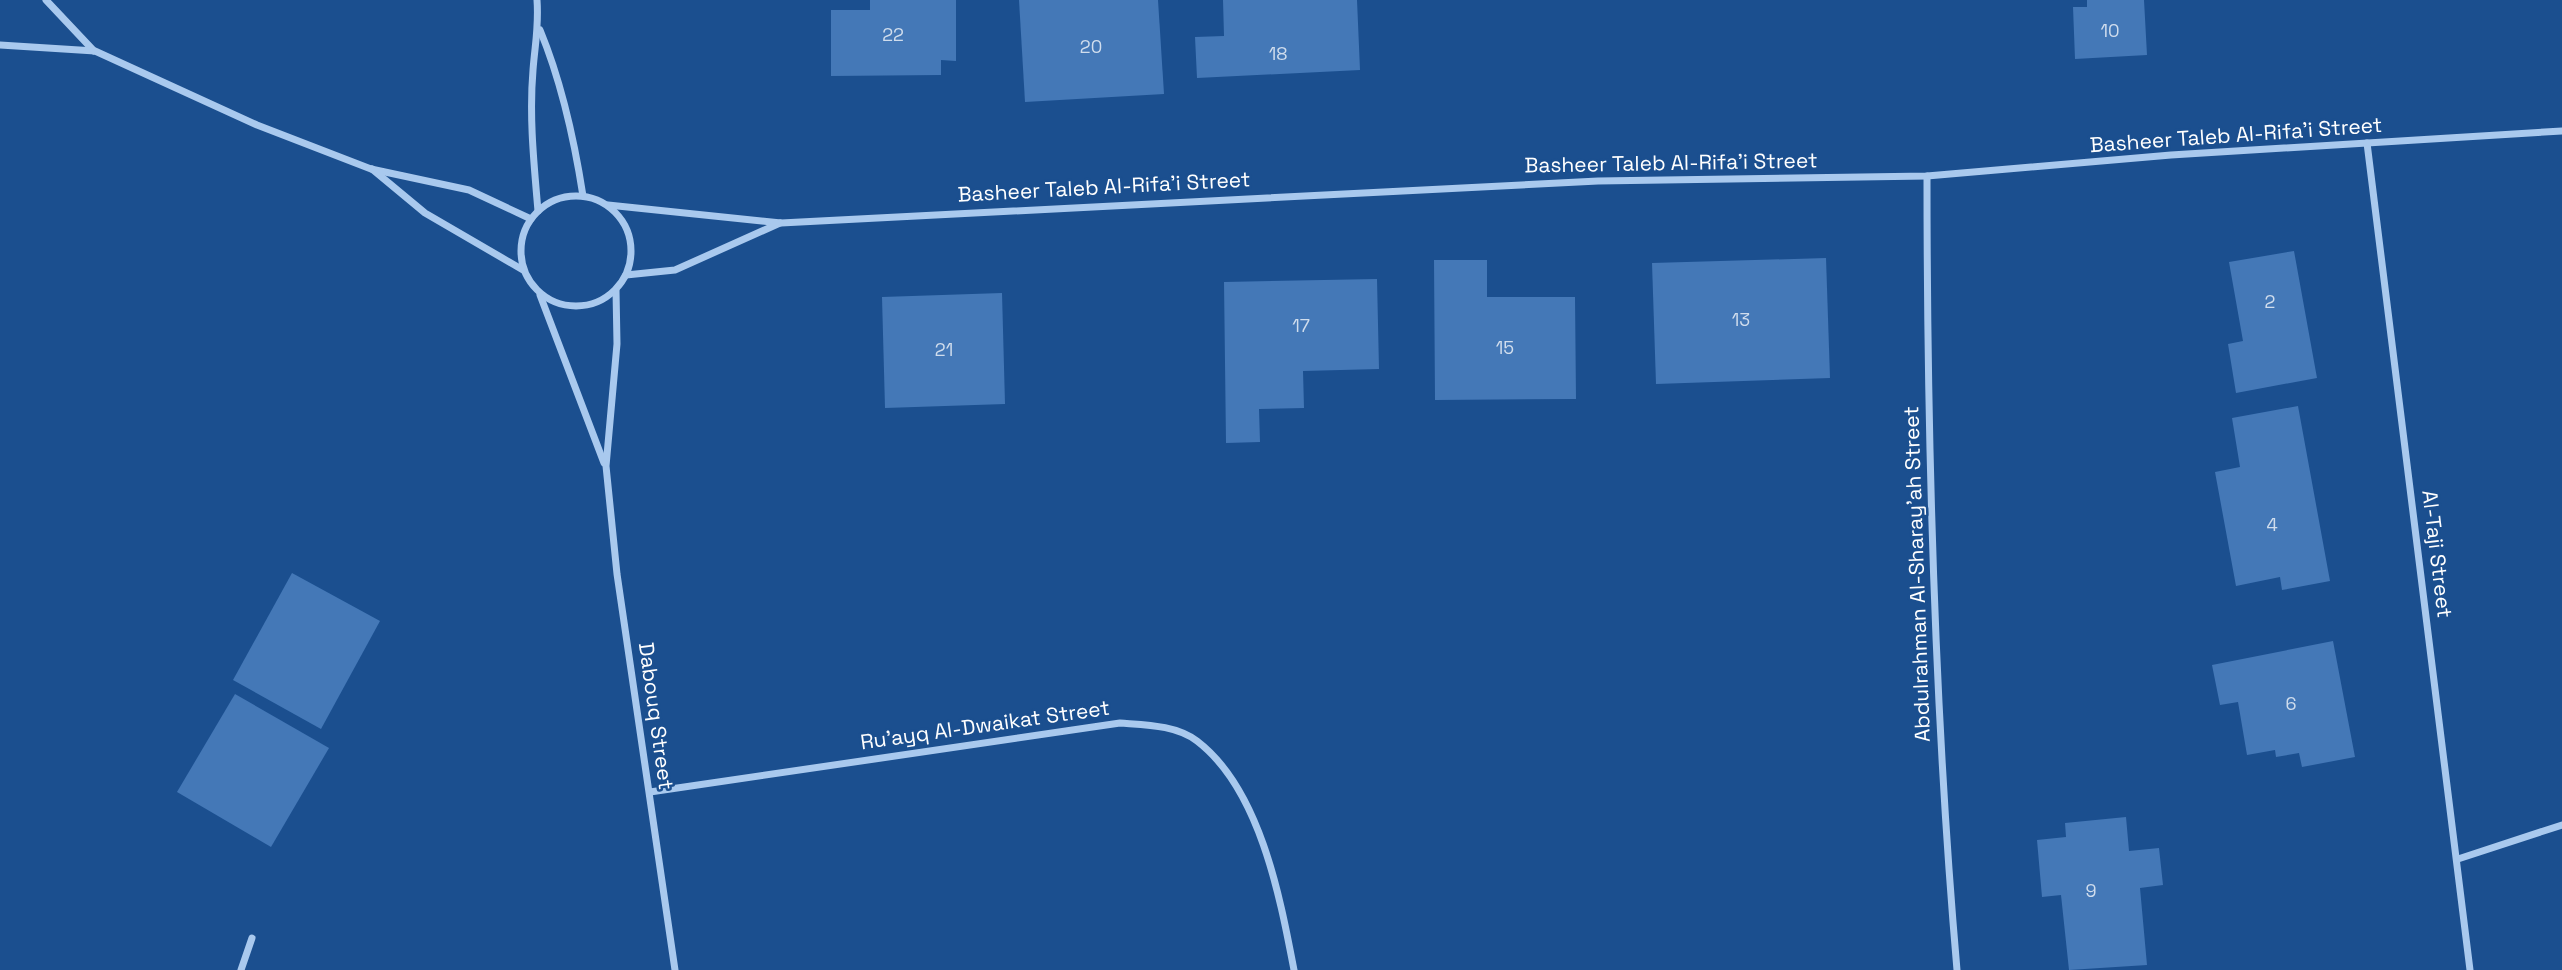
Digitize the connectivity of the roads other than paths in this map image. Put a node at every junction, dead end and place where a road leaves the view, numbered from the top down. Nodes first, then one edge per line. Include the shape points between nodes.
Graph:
1 (46, 0) edge
2 (537, 0) edge
3 (540, 29) junction
4 (0, 44) edge
5 (95, 51) junction
6 (2562, 131) edge
7 (2367, 143) junction
8 (372, 169) junction
9 (1927, 176) junction
10 (583, 196) junction
11 (608, 205) junction
12 (538, 211) junction
13 (531, 219) junction
14 (780, 223) junction
15 (523, 270) junction
16 (626, 275) junction
17 (616, 290) junction
18 (540, 295) junction
19 (606, 466) junction
20 (650, 792) junction
21 (2562, 825) edge
22 (2458, 859) junction
23 (252, 938) dead end
24 (241, 970) edge
25 (675, 970) edge
26 (1294, 970) edge
27 (1957, 970) edge
28 (2470, 970) edge

1 - 5 street
2 - 3 street
3 - 10 street via 562,92
3 - 12 street via 532,111
4 - 5 street
5 - 8 street via 257,125
6 - 7 street, Basheer Taleb Al-Rifa'i Street
7 - 9 street, Basheer Taleb Al-Rifa'i Street
7 - 22 street, Al-Taji Street
8 - 13 street via 469,190
8 - 15 street via 425,213
9 - 14 street, Basheer Taleb Al-Rifa'i Street via 1598,181
9 - 27 street, Abdulrahman Al-Sharay'ah Street via 1934,612
10 - 11 street
10 - 12 street via 559,198
11 - 14 street, Basheer Taleb Al-Rifa'i Street
11 - 16 street via 627,229 631,244
12 - 13 street
13 - 15 street via 520,252
14 - 16 street, Basheer Taleb Al-Rifa'i Street via 675,270
15 - 18 street
16 - 17 street
17 - 18 street via 599,302 579,307 558,305
17 - 19 street, Dabouq Street via 617,344
18 - 19 street, Dabouq Street
19 - 20 street, Dabouq Street via 617,574
20 - 25 street, Dabouq Street
20 - 26 street, Ru'ayq Al-Dwaikat Street via 1120,723 1167,727 1197,740 1245,801 1269,863
21 - 22 street
22 - 28 street, Al-Taji Street
23 - 24 street

